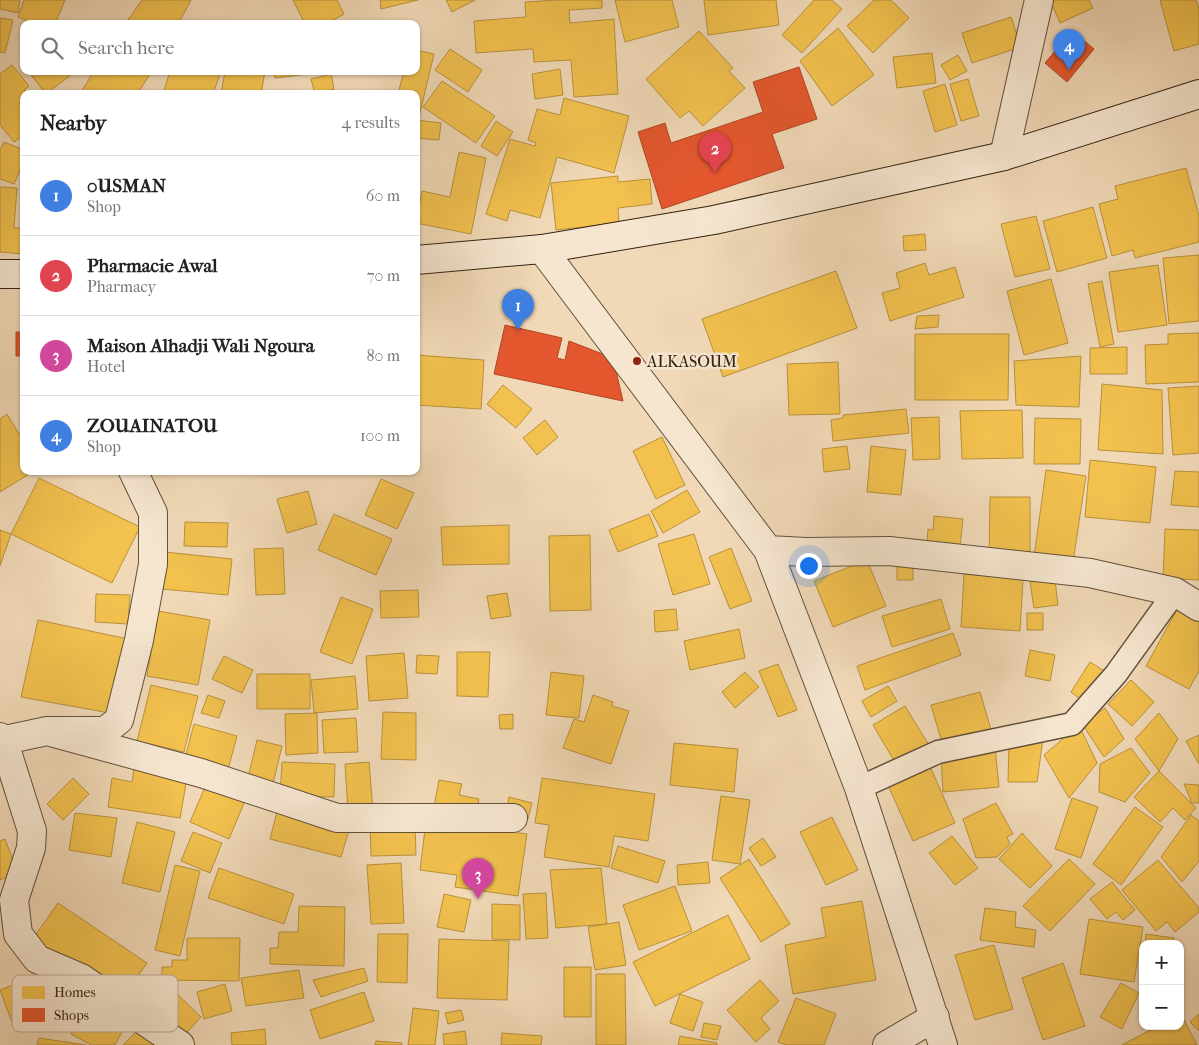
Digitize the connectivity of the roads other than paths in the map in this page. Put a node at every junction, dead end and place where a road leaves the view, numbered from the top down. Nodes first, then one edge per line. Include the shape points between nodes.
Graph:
1 (1039, 0) edge
2 (1199, 94) edge
3 (1004, 156) junction
4 (542, 249) junction
5 (420, 260) edge
6 (0, 274) edge
7 (20, 274) edge
8 (0, 280) edge
9 (20, 287) edge
10 (135, 475) edge
11 (768, 550) junction
12 (1176, 592) junction
13 (1199, 607) edge
14 (47, 730) junction
15 (1, 739) edge
16 (859, 788) junction
17 (513, 818) dead end
18 (73, 975) edge
19 (935, 1017) junction
20 (161, 1032) edge
21 (180, 1045) edge
22 (888, 1045) edge
23 (943, 1045) edge

1 - 3 street
2 - 3 street
3 - 4 street via 714,220
4 - 5 street
4 - 11 street
6 - 7 street
8 - 9 street
10 - 14 street via 153,513 153,564 139,640 119,720 105,731
11 - 12 street via 888,551 1090,573
11 - 16 street
12 - 13 street
12 - 16 lane via 1116,674 1072,724 938,752
14 - 15 street
14 - 17 street via 201,773 337,818
15 - 18 street via 32,831 31,848 14,900 18,934 37,959
16 - 19 street
19 - 22 street
19 - 23 street
20 - 21 street

